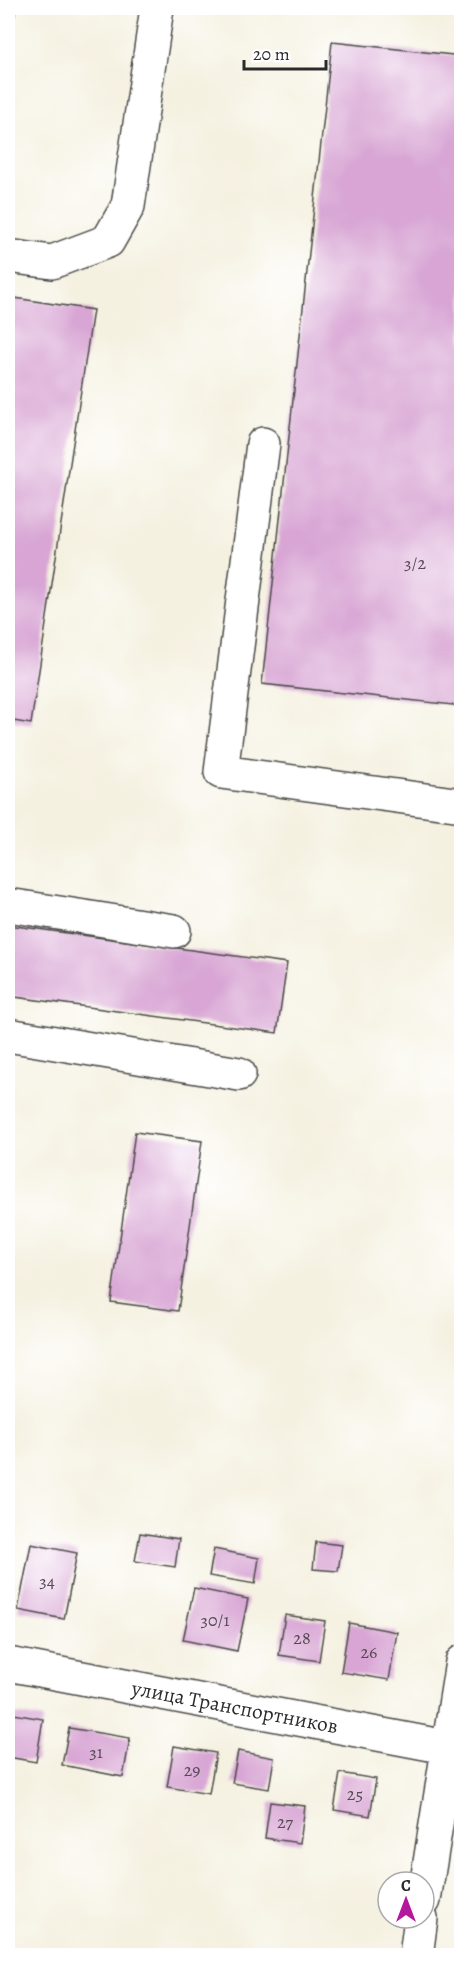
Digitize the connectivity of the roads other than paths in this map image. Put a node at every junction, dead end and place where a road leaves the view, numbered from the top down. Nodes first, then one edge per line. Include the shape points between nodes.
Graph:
1 (157, 8) edge
2 (8, 256) edge
3 (263, 444) dead end
4 (462, 804) edge
5 (8, 905) edge
6 (174, 931) dead end
7 (8, 1035) edge
8 (239, 1074) dead end
9 (462, 1662) edge
10 (8, 1665) edge
11 (454, 1749) edge
12 (430, 1870) edge
13 (419, 1930) edge
14 (416, 1956) edge

1 - 2 street via 128,206 108,241 52,262
3 - 4 street via 220,772
5 - 6 street
7 - 8 street
9 - 11 street
10 - 11 street, улица Транспортников
11 - 12 street
13 - 14 street

